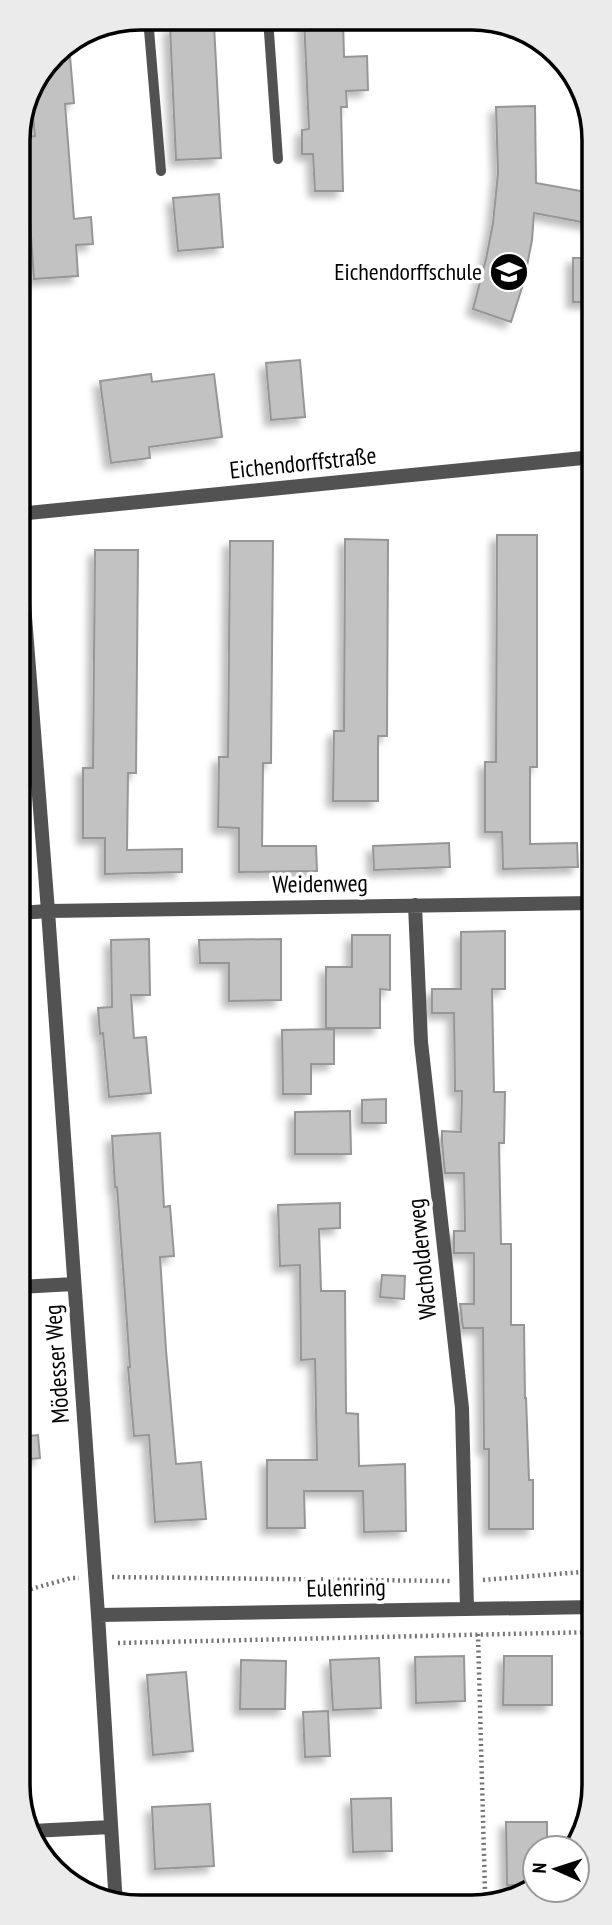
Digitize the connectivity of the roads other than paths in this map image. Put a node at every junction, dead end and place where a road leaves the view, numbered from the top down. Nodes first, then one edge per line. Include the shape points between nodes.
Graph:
1 (149, 30) edge
2 (269, 30) edge
3 (278, 159) dead end
4 (161, 171) dead end
5 (582, 458) edge
6 (30, 513) edge
7 (30, 681) edge
8 (582, 903) edge
9 (415, 905) junction
10 (48, 911) junction
11 (30, 912) edge
12 (74, 1284) junction
13 (30, 1286) edge
14 (582, 1607) edge
15 (467, 1609) junction
16 (99, 1615) junction
17 (111, 1827) junction
18 (39, 1830) edge
19 (115, 1892) edge

1 - 4 lane
2 - 3 lane
5 - 6 street, Eichendorffstraße
7 - 10 street, Mödesser Weg
8 - 9 street, Weidenweg
9 - 10 street, Weidenweg
9 - 15 street, Wacholderweg via 421,1042 462,1408
10 - 11 street, Weidenweg
10 - 12 street, Mödesser Weg
12 - 13 street
12 - 16 street, Mödesser Weg
14 - 15 street, Eulenring
15 - 16 street, Eulenring
16 - 17 street, Mödesser Weg
17 - 18 street
17 - 19 street, Mödesser Weg

